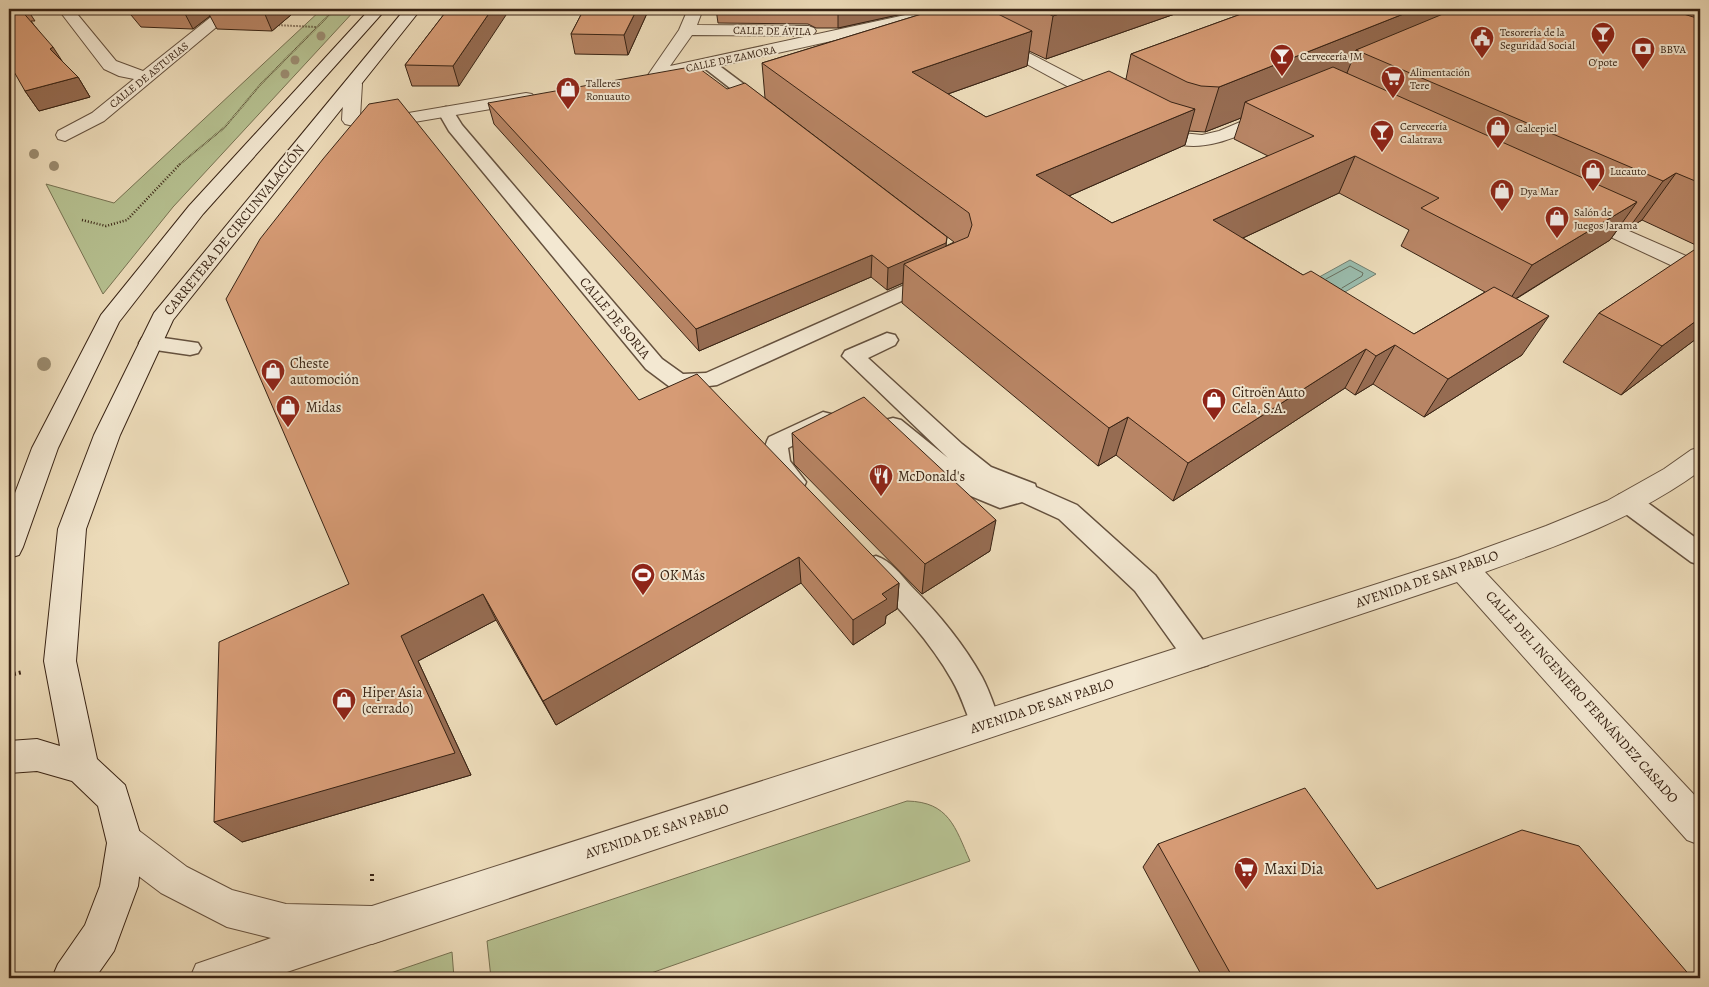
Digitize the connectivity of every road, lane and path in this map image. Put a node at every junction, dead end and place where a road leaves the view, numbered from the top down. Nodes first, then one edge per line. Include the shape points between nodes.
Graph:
1 (65, 9) edge
2 (230, 9) edge
3 (336, 9) edge
4 (378, 9) edge
5 (413, 9) edge
6 (694, 9) edge
7 (981, 9) edge
8 (941, 10) edge
9 (965, 24) edge
10 (267, 25) dead end
11 (316, 27) junction
12 (326, 27) dead end
13 (856, 32) junction
14 (982, 33) edge
15 (697, 47) junction
16 (656, 75) junction
17 (146, 77) junction
18 (637, 78) edge
19 (353, 84) junction
20 (543, 95) edge
21 (1286, 108) edge
22 (446, 112) junction
23 (775, 115) edge
24 (65, 135) dead end
25 (1561, 207) edge
26 (82, 220) dead end
27 (1700, 270) edge
28 (948, 273) edge
29 (887, 340) dead end
30 (150, 343) junction
31 (190, 348) dead end
32 (874, 412) edge
33 (842, 413) edge
34 (1700, 457) edge
35 (1026, 491) junction
36 (807, 496) edge
37 (1628, 502) junction
38 (9, 547) edge
39 (861, 552) edge
40 (1700, 555) edge
41 (1463, 568) junction
42 (1198, 656) junction
43 (986, 724) junction
44 (9, 756) edge
45 (82, 768) junction
46 (1700, 827) edge
47 (125, 843) junction
48 (372, 925) junction
49 (72, 978) edge
50 (210, 978) edge

1 - 17 street via 110,65
2 - 17 street, CALLE DE ASTURIAS
3 - 11 path
4 - 38 street via 196,210 109,320 45,448
5 - 19 street, CARRETERA DE CIRCUNVALACIÓN
6 - 15 street
7 - 8 street, CALLE DE ZAMORA
8 - 9 street
8 - 13 street, CALLE DE ZAMORA
10 - 11 path
11 - 12 path
11 - 26 path via 225,127 184,160 127,220 106,226
13 - 15 street, CALLE DE ZAMORA
13 - 15 street, CALLE DE ÁVILA
14 - 21 street via 1168,133 1187,140 1214,138
15 - 16 street, CALLE DE ZAMORA
15 - 16 street
15 - 23 lane
16 - 18 street, CALLE DE ZAMORA
17 - 24 street, CALLE DE ASTURIAS via 98,117
19 - 22 street via 351,120 379,123
19 - 30 street, CARRETERA DE CIRCUNVALACIÓN via 162,318
20 - 22 street
22 - 28 lane, CALLE DE SORIA via 654,364 678,382 709,380
25 - 27 street
29 - 35 lane via 853,356 982,473
30 - 31 lane
30 - 45 street, CARRETERA DE CIRCUNVALACIÓN via 107,435 72,530 60,661
32 - 35 lane via 958,480 1000,498
33 - 36 lane via 777,443 774,452 780,468
34 - 37 street, AVENIDA DE SAN PABLO
35 - 42 lane via 1068,512 1145,583
37 - 40 lane
37 - 41 street, AVENIDA DE SAN PABLO via 1551,536
39 - 43 lane via 922,614 944,643 972,688
41 - 42 street, AVENIDA DE SAN PABLO
41 - 46 street, CALLE DEL INGENIERO FERNÁNDEZ CASADO
42 - 43 street, AVENIDA DE SAN PABLO
43 - 48 street, AVENIDA DE SAN PABLO
44 - 45 street via 36,755
45 - 47 street via 113,797
47 - 48 street, AVENIDA DE SAN PABLO via 174,880 227,908 286,923
47 - 49 street via 119,886 100,937
48 - 50 street, AVENIDA DE SAN PABLO

